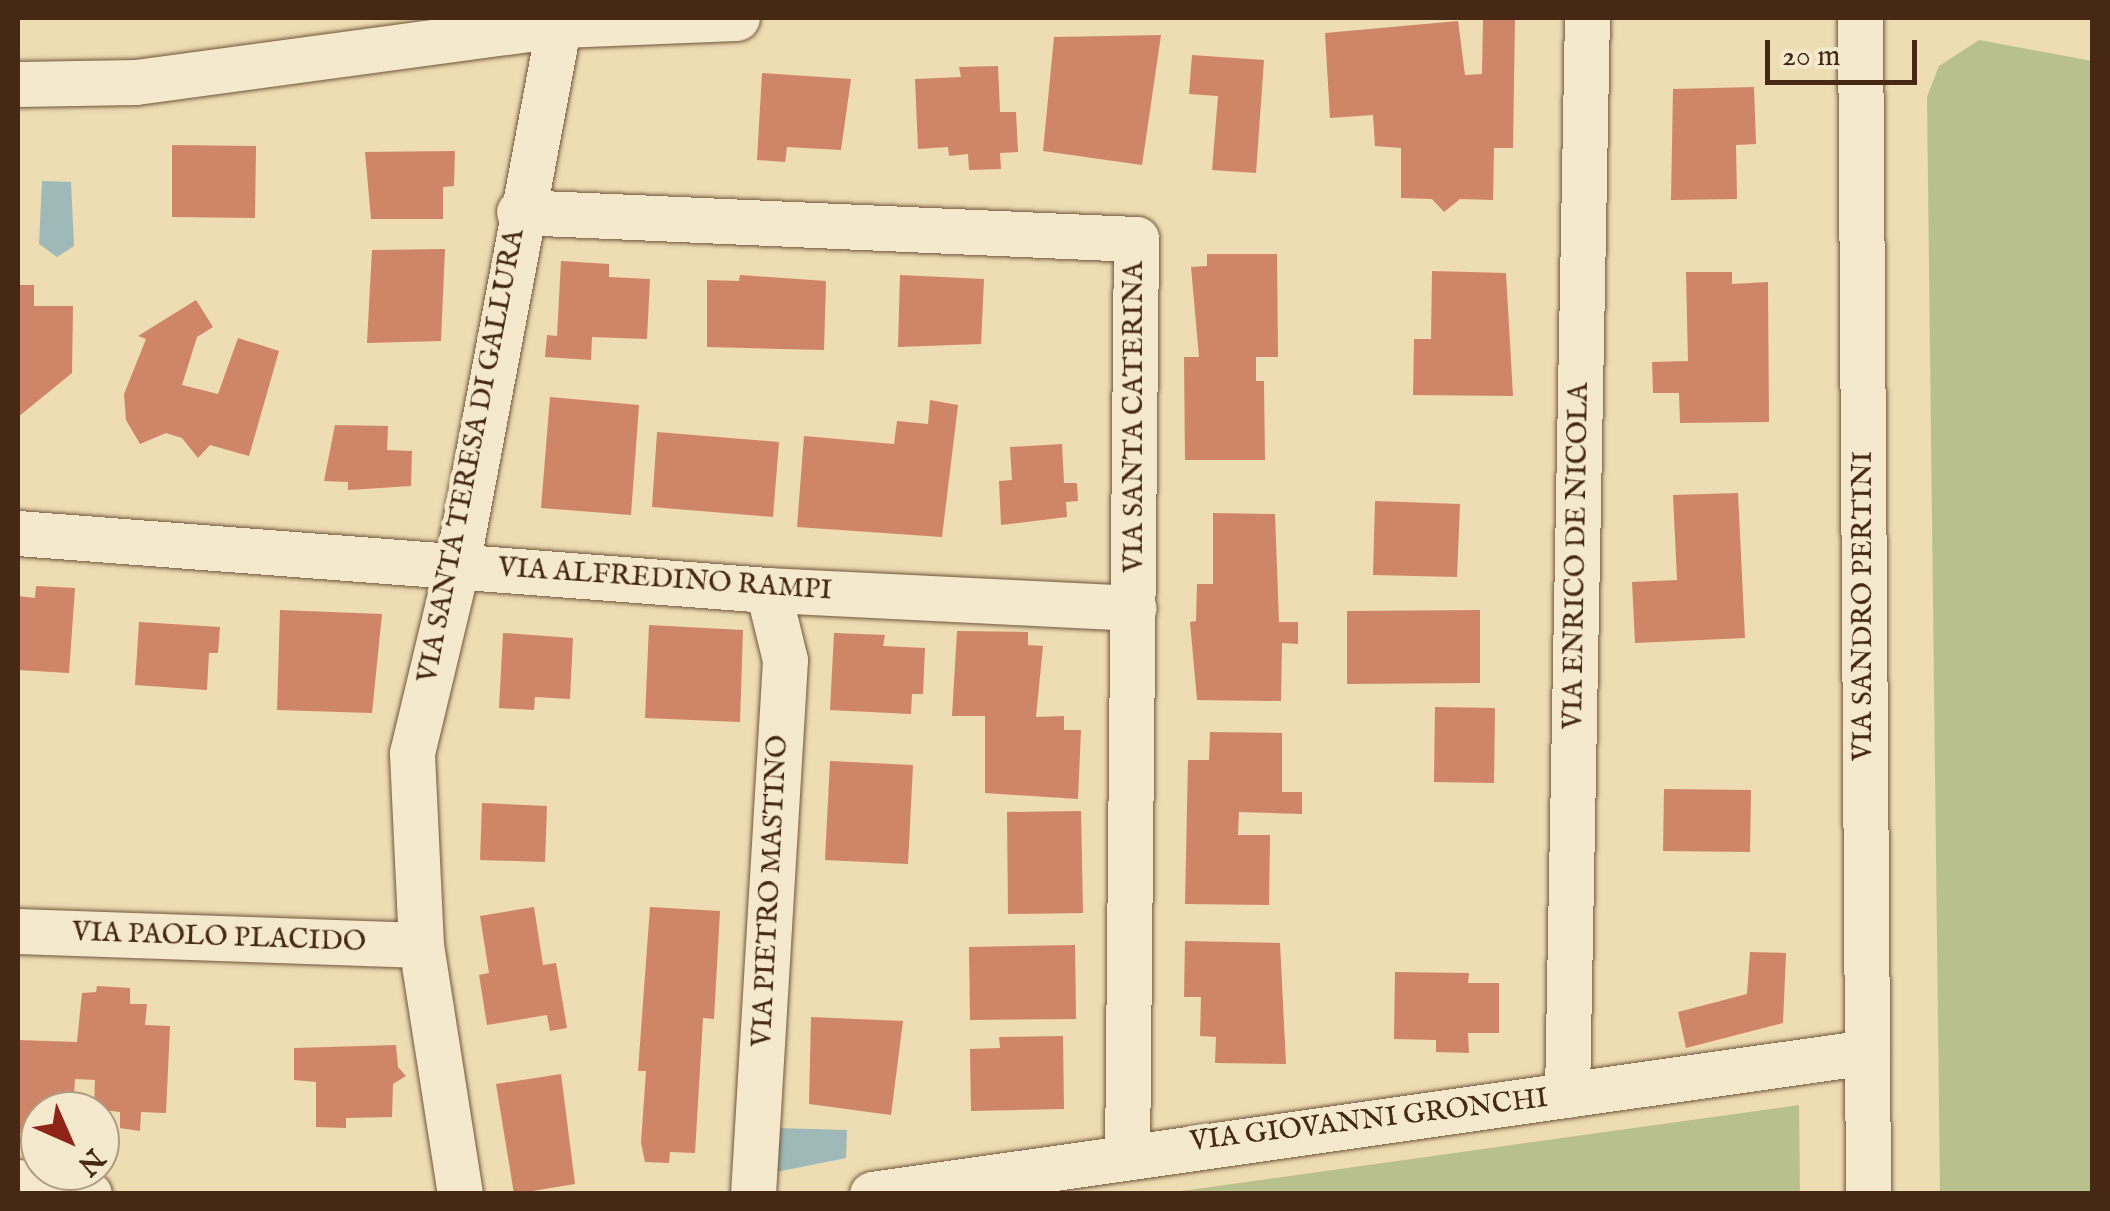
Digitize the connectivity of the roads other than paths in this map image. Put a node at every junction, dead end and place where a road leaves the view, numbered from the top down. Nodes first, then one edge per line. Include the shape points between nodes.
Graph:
1 (737, 18) edge
2 (1587, 18) edge
3 (1860, 18) edge
4 (560, 21) edge
5 (18, 84) edge
6 (519, 212) junction
7 (18, 533) edge
8 (457, 564) junction
9 (768, 590) junction
10 (1134, 608) junction
11 (18, 931) edge
12 (421, 945) junction
13 (1867, 1052) junction
14 (1567, 1096) junction
15 (1127, 1153) junction
16 (18, 1182) edge
17 (90, 1194) edge
18 (460, 1194) edge
19 (753, 1194) edge
20 (872, 1194) edge
21 (1868, 1194) edge

1 - 4 street
2 - 14 street, VIA ENRICO DE NICOLA
3 - 13 street, VIA SANDRO PERTINI
4 - 5 street via 136,82
4 - 6 street, VIA SANTA TERESA DI GALLURA
6 - 8 street, VIA SANTA TERESA DI GALLURA
6 - 10 street, VIA SANTA CATERINA via 1136,239
7 - 8 street, VIA ALFREDINO RAMPI
8 - 9 street, VIA ALFREDINO RAMPI
8 - 12 street, VIA SANTA TERESA DI GALLURA via 412,753
9 - 10 street, VIA ALFREDINO RAMPI
9 - 19 street, VIA PIETRO MASTINO via 785,660
10 - 15 street, VIA SANTA CATERINA
11 - 12 street, VIA PAOLO PLACIDO
12 - 18 street, VIA SANTA TERESA DI GALLURA
13 - 14 street, VIA GIOVANNI GRONCHI
13 - 21 street, VIA SANDRO PERTINI
14 - 15 street, VIA GIOVANNI GRONCHI
15 - 20 street, VIA GIOVANNI GRONCHI
16 - 17 street

